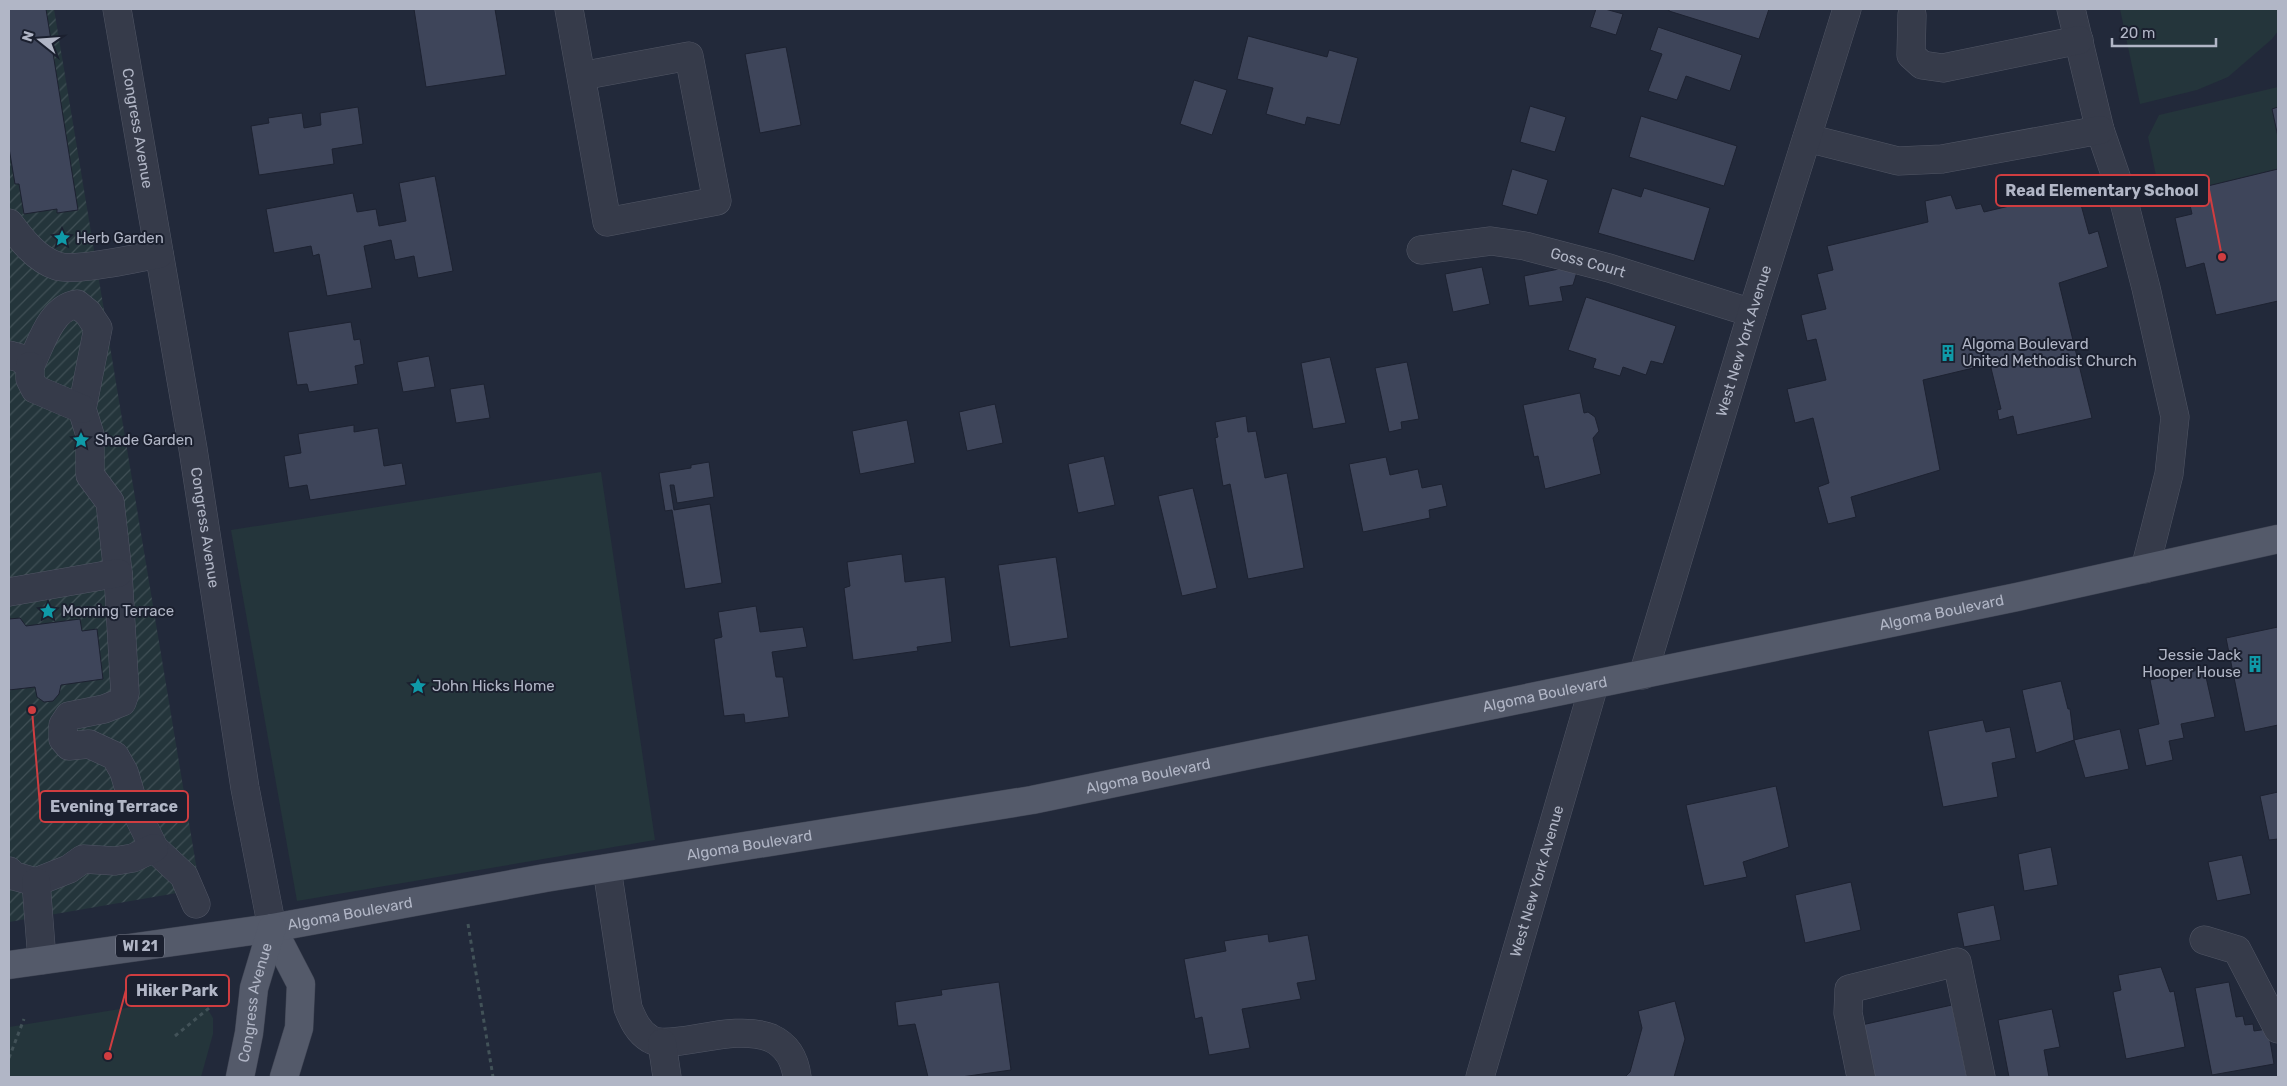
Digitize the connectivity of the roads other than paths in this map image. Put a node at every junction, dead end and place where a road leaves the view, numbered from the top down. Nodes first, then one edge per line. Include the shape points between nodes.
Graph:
1 (117, 9) edge
2 (569, 9) edge
3 (1847, 9) edge
4 (2071, 9) edge
5 (1909, 11) edge
6 (2079, 40) junction
7 (581, 76) junction
8 (2100, 130) junction
9 (1806, 138) junction
10 (9, 223) edge
11 (1420, 250) dead end
12 (159, 254) junction
13 (1752, 313) junction
14 (19, 361) edge
15 (82, 409) junction
16 (2278, 539) edge
17 (2145, 568) junction
18 (118, 573) junction
19 (9, 592) edge
20 (1643, 675) junction
21 (1594, 685) junction
22 (154, 848) junction
23 (607, 869) junction
24 (9, 871) edge
25 (36, 882) junction
26 (196, 904) dead end
27 (272, 928) junction
28 (2204, 940) dead end
29 (42, 960) junction
30 (9, 965) edge
31 (2278, 1029) edge
32 (662, 1043) junction
33 (240, 1077) edge
34 (284, 1077) edge
35 (667, 1077) edge
36 (797, 1077) edge
37 (1480, 1077) edge
38 (1862, 1077) edge
39 (1981, 1077) edge

1 - 12 street, Congress Avenue
2 - 7 street
3 - 9 street, West New York Avenue
4 - 6 street
5 - 6 street via 1911,55 1922,66 1943,68
6 - 8 street
7 - 7 street via 688,56 717,201 607,222
8 - 9 street via 1942,159 1898,161
8 - 17 street via 2122,194 2175,417 2169,474
9 - 13 street, West New York Avenue
10 - 12 street via 27,248 57,266 87,266
11 - 13 street, Goss Court via 1492,241 1525,246 1609,268
12 - 27 street, Congress Avenue
13 - 20 street, West New York Avenue
14 - 15 street via 36,389
14 - 15 street via 67,306 77,304 88,312 98,328
15 - 18 street via 90,435 90,476 110,502
16 - 17 main road, Algoma Boulevard
17 - 20 main road, Algoma Boulevard
18 - 19 street
18 - 22 street via 125,693 122,702 69,716 63,725 63,739 69,746 89,744 115,756
20 - 21 main road, Algoma Boulevard
21 - 23 main road, Algoma Boulevard via 1032,800
21 - 37 street, West New York Avenue
22 - 25 street via 133,858 115,861 84,859 69,869
22 - 26 street via 184,876
23 - 27 main road, Algoma Boulevard
23 - 32 street via 628,1008 636,1027 651,1040
24 - 25 street via 14,876
25 - 29 street
27 - 29 main road, Algoma Boulevard / WI 21
27 - 33 main road, Congress Avenue via 254,988
27 - 34 main road, Congress Avenue via 301,984 299,1028
28 - 31 street via 2237,950
29 - 30 main road, Algoma Boulevard / WI 21
32 - 35 street
32 - 36 street via 722,1033 764,1035 786,1048 796,1065
38 - 39 street via 1848,1014 1849,989 1957,962

